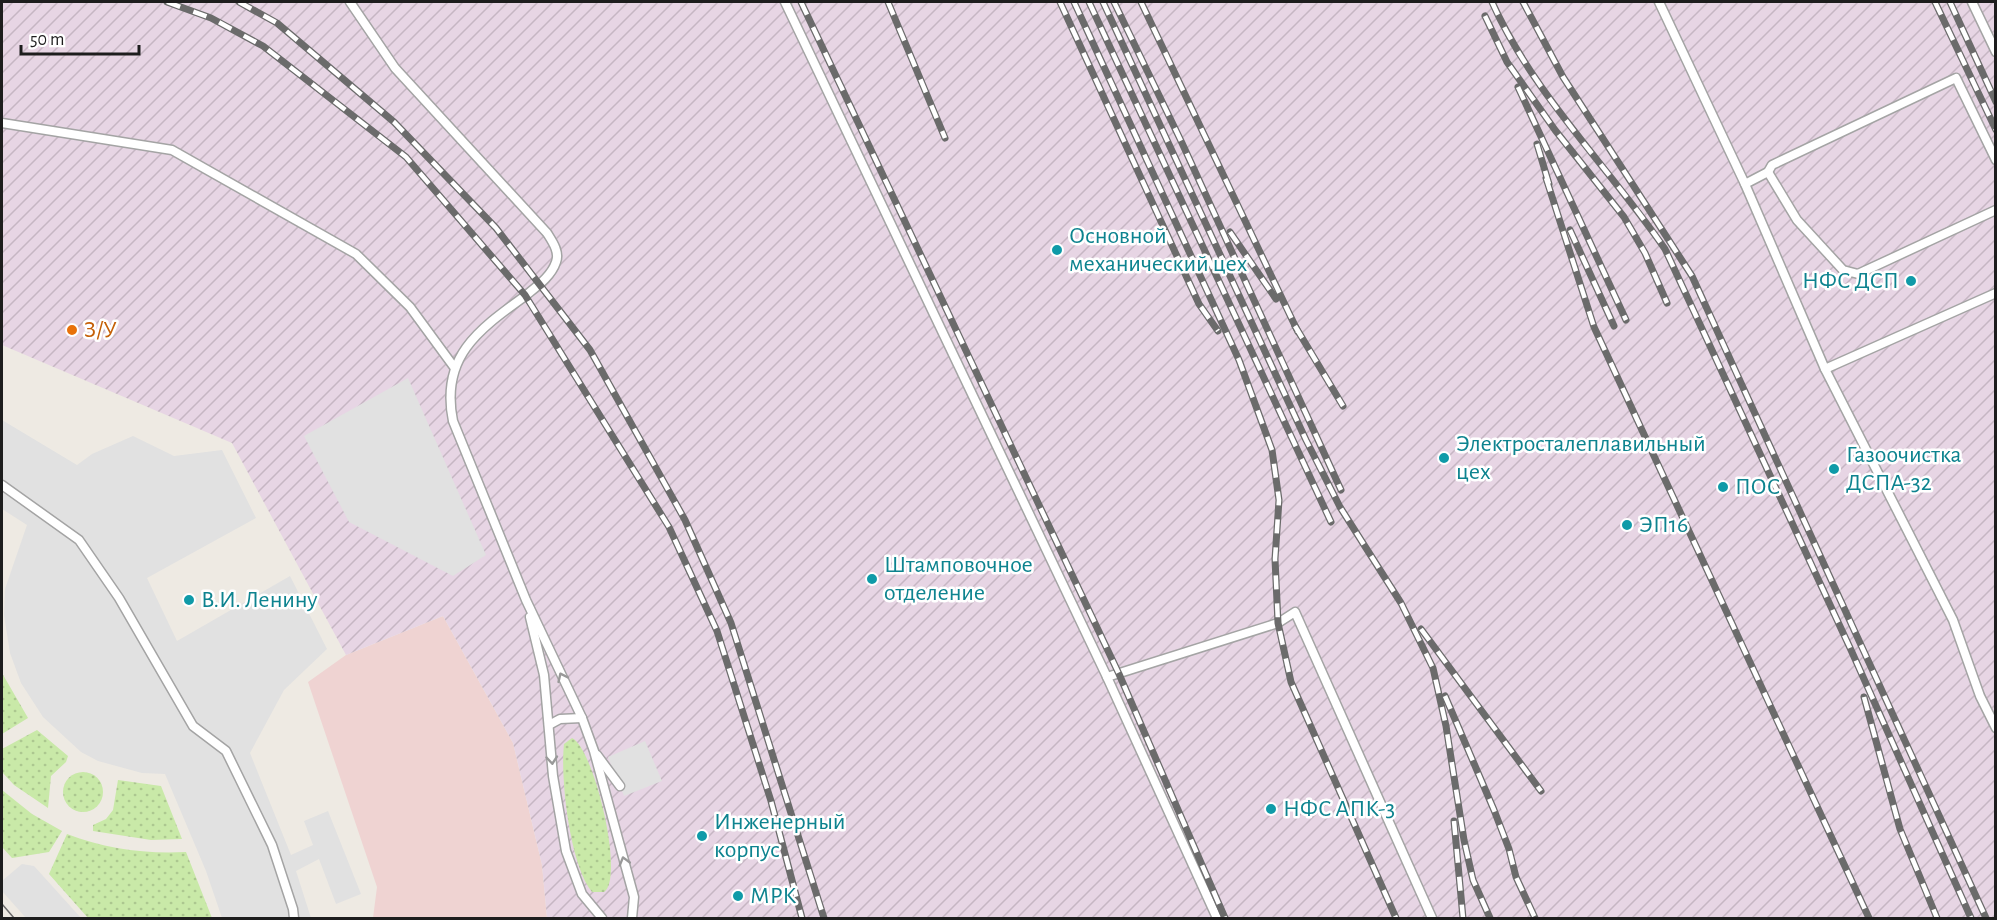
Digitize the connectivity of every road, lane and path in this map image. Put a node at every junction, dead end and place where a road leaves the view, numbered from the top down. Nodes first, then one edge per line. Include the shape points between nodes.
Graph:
1 (350, 2) edge
2 (784, 2) edge
3 (1659, 2) edge
4 (1972, 2) edge
5 (1995, 52) edge
6 (2, 123) edge
7 (1995, 160) edge
8 (1768, 172) junction
9 (1745, 184) junction
10 (1995, 210) edge
11 (1995, 293) edge
12 (454, 367) junction
13 (1825, 369) junction
14 (2, 485) edge
15 (526, 600) junction
16 (1107, 677) junction
17 (582, 718) junction
18 (549, 725) junction
19 (1995, 728) edge
20 (594, 751) junction
21 (620, 786) dead end
22 (294, 918) edge
23 (602, 918) edge
24 (632, 918) edge
25 (1218, 918) edge
26 (1432, 918) edge

1 - 12 lane via 395,68 547,233 556,248 557,262 540,285 482,328
2 - 16 lane
3 - 9 lane
4 - 5 lane
6 - 12 lane via 172,150 356,254 410,307
7 - 8 lane via 1956,78 1772,165
8 - 9 lane
8 - 10 lane via 1797,220 1851,274
9 - 13 lane
11 - 13 lane
12 - 15 lane via 449,398 453,422
13 - 19 lane via 1953,620
14 - 22 lane via 79,540 119,598 194,726 226,751 272,844
17 -> 15 lane
15 - 18 lane via 544,675
16 - 25 lane
16 - 26 lane via 1278,623 1295,612
17 - 18 lane via 571,717
17 - 20 lane
18 -> 23 lane via 566,851 582,894
20 - 21 lane
24 -> 20 lane via 634,897

